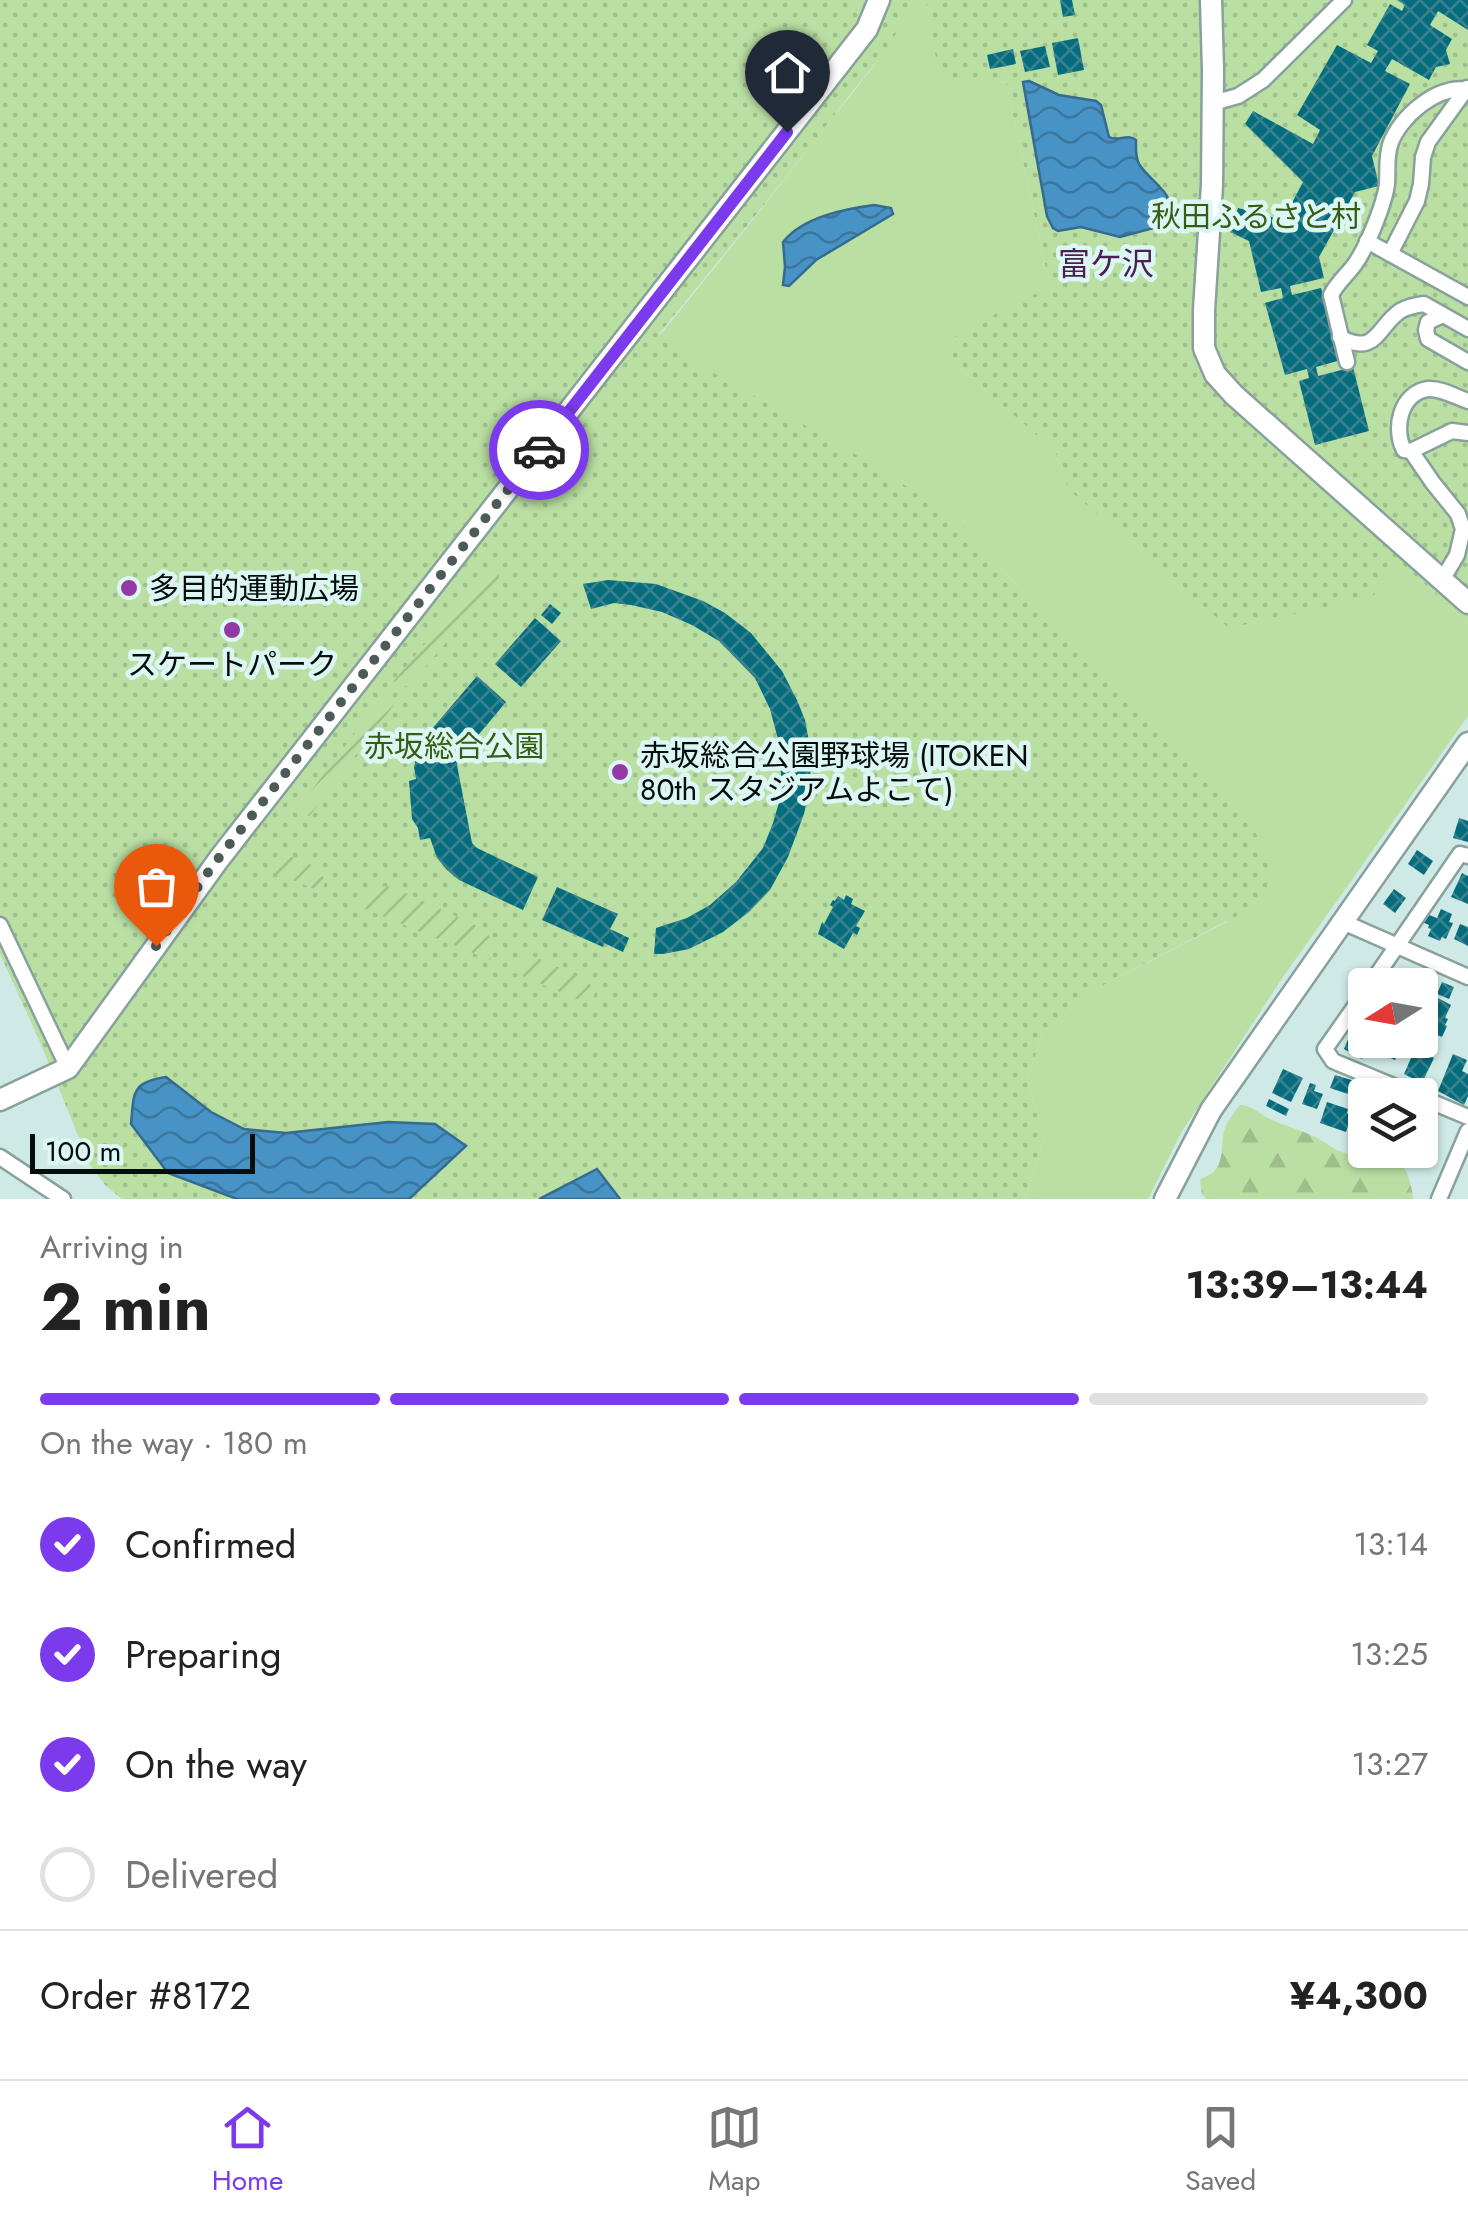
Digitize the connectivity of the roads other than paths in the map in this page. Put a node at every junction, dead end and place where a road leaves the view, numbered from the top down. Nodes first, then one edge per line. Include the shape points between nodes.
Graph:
1 (879, 0) edge
2 (1211, 0) edge
3 (1344, 0) edge
4 (1467, 89) edge
5 (1212, 103) junction
6 (1368, 241) junction
7 (1390, 254) junction
8 (1438, 280) junction
9 (1468, 297) edge
10 (1424, 304) junction
11 (1443, 315) junction
12 (1468, 329) edge
13 (1340, 338) junction
14 (1348, 362) dead end
15 (1468, 362) edge
16 (1468, 402) edge
17 (1468, 433) edge
18 (1411, 451) junction
19 (1442, 580) junction
20 (1468, 604) edge
21 (1468, 743) edge
22 (1468, 856) edge
23 (1343, 922) junction
24 (0, 925) edge
25 (1397, 946) junction
26 (1382, 968) edge
27 (1468, 977) edge
28 (1348, 1016) edge
29 (68, 1068) junction
30 (1375, 1078) edge
31 (0, 1100) edge
32 (1438, 1104) edge
33 (1468, 1117) edge
34 (1468, 1131) edge
35 (0, 1157) edge
36 (63, 1199) edge
37 (1165, 1199) edge
38 (1440, 1199) edge

1 - 29 street via 867,30 214,864
2 - 5 street
3 - 5 street via 1263,80
4 - 6 street via 1430,99 1394,135 1385,198
4 - 7 street via 1428,142 1417,200
5 - 19 street via 1204,348 1215,374
6 - 7 street
6 - 13 street via 1331,295
7 - 8 street
8 - 9 street
8 - 10 street
10 - 11 street
10 - 13 street via 1402,310 1374,340 1354,344
11 - 12 street
11 - 15 street via 1428,322 1428,338
13 - 14 street
16 - 18 street via 1424,389 1409,399 1398,438
17 - 18 street via 1452,431
18 - 19 street via 1463,529
19 - 20 street
21 - 23 street
22 - 25 street via 1460,854
23 - 25 street
23 - 37 street via 1210,1110
24 - 29 street
25 - 26 street
25 - 27 street
28 - 30 street via 1324,1050
29 - 31 street
32 - 33 street
34 - 38 street
35 - 36 street

